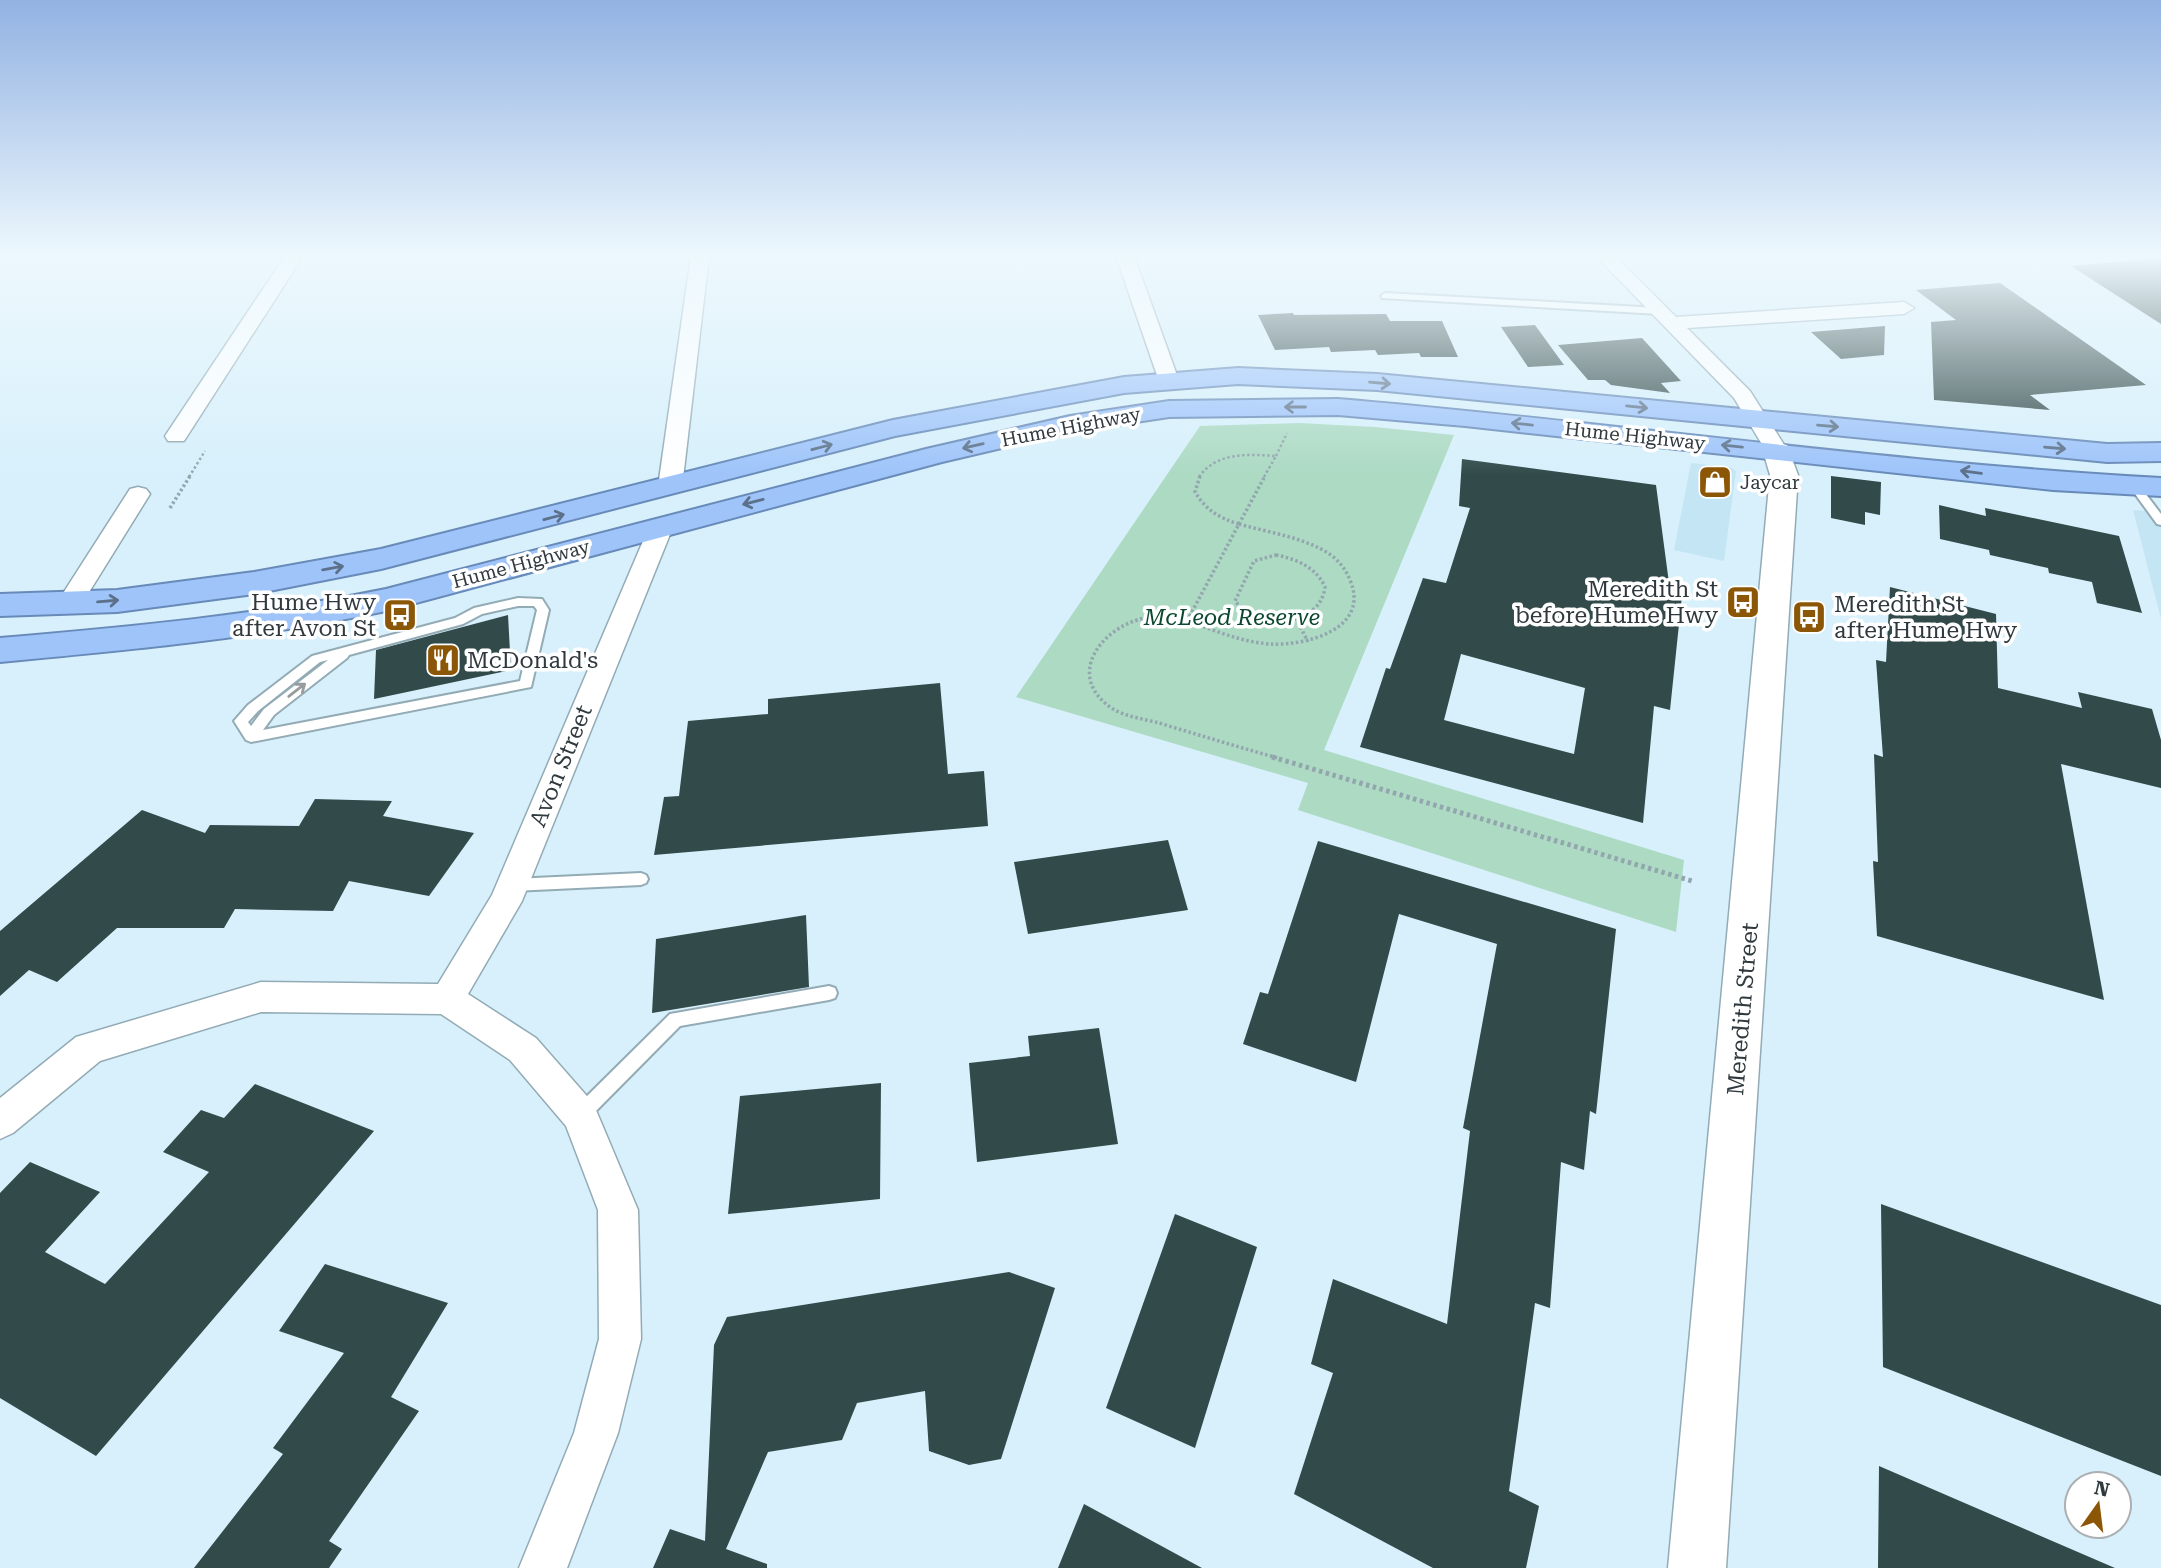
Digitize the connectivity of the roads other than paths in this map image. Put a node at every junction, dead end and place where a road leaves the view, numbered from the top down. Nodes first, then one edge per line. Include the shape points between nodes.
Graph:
1 (246, 329) edge
2 (690, 329) edge
3 (1150, 329) edge
4 (1677, 329) edge
5 (1168, 381) junction
6 (1760, 420) junction
7 (176, 436) dead end
8 (1777, 451) junction
9 (2161, 452) edge
10 (2107, 453) junction
11 (670, 487) junction
12 (2148, 487) edge
13 (138, 494) dead end
14 (2161, 522) edge
15 (661, 527) junction
16 (69, 604) junction
17 (0, 605) edge
18 (0, 650) edge
19 (251, 737) joint
20 (641, 879) dead end
21 (513, 885) junction
22 (829, 993) dead end
23 (447, 999) junction
24 (580, 1115) junction
25 (0, 1121) edge
26 (543, 1568) edge
27 (1698, 1568) edge

1 - 7 street
2 - 11 street
3 - 5 street
4 - 6 street via 1743,395
5 -> 6 highway, Hume Highway via 1238,376 1338,380
11 -> 5 highway, Hume Highway via 893,428 1072,393
6 - 8 street
6 -> 10 highway, Hume Highway
12 -> 8 highway, Hume Highway
8 -> 15 highway, Hume Highway via 1338,407 1169,409 1003,439
8 - 27 street, Meredith Street via 1784,475
9 - 10 highway, Hume Highway
10 - 12 highway
16 -> 11 highway, Hume Highway via 254,583 381,559
12 - 14 lane
13 - 16 street
15 - 18 highway, Hume Highway via 333,611 180,634
15 - 21 street, Avon Street
16 - 17 highway, Hume Highway
19 -> 19 lane via 269,712 350,649 518,602 538,602 542,610 526,684
20 - 21 lane
21 - 23 street, Avon Street
22 - 24 lane via 676,1019
23 - 24 street via 523,1049
23 - 25 street via 261,997 89,1048
24 - 26 street via 618,1210 620,1339 596,1433

